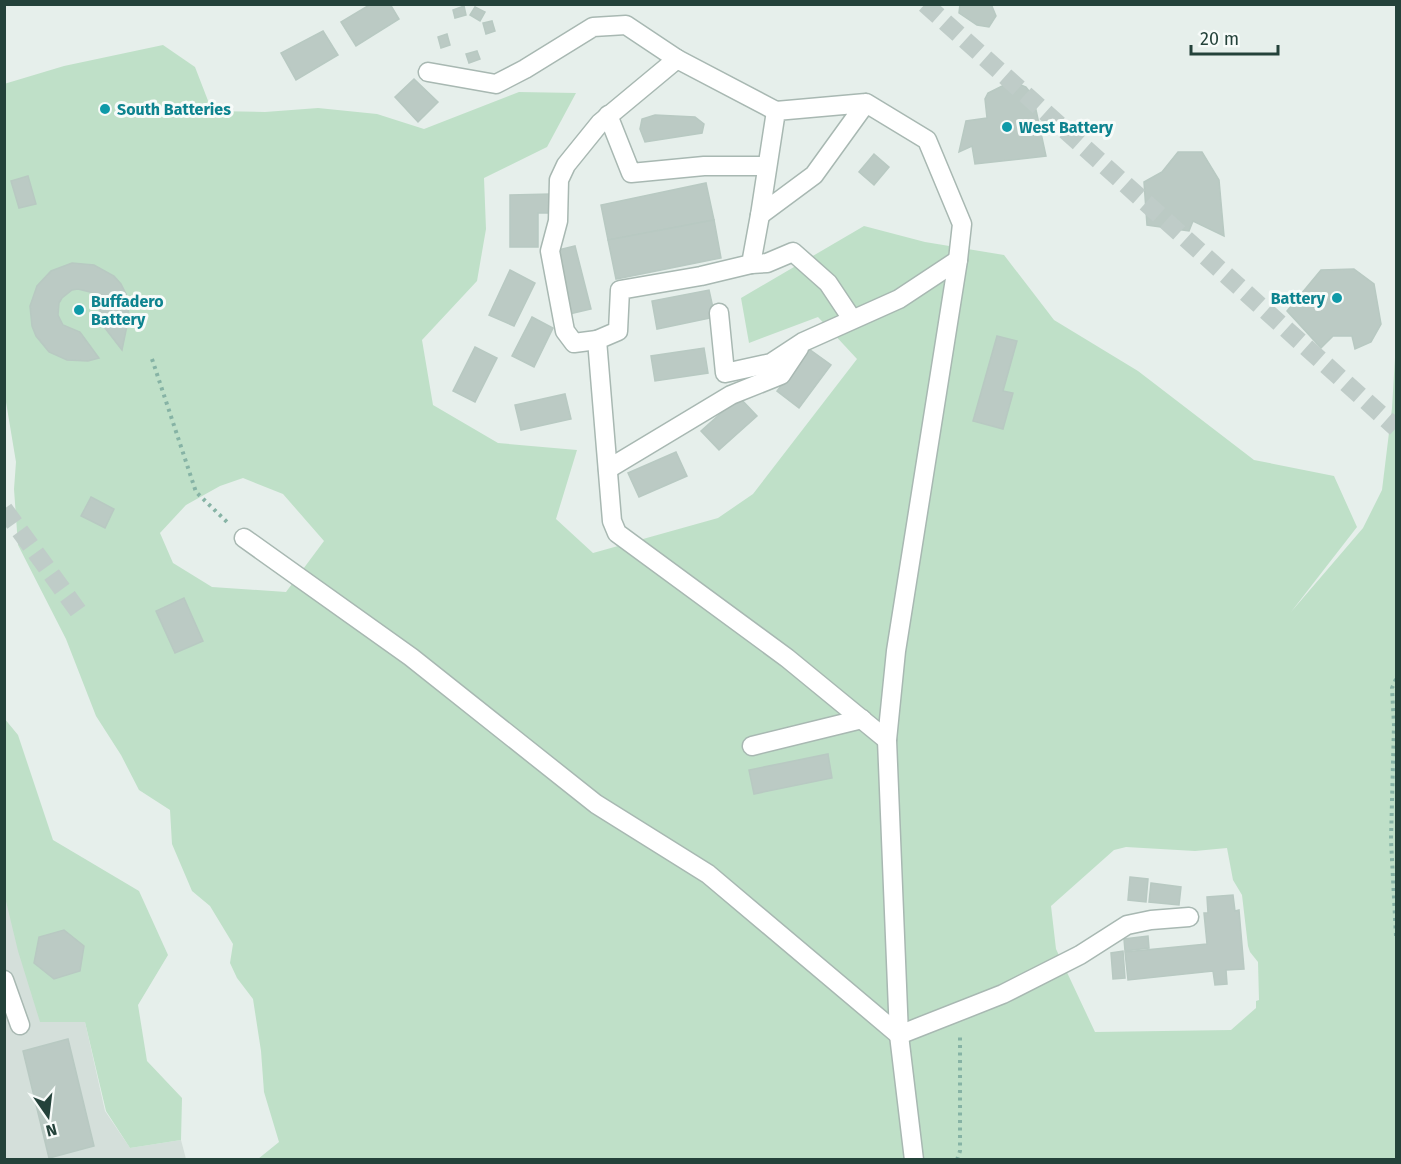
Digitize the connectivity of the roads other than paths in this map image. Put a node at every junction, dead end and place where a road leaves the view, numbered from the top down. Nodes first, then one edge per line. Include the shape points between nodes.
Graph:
1 (677, 59) junction
2 (428, 72) dead end
3 (866, 103) junction
4 (776, 111) junction
5 (608, 115) junction
6 (767, 166) junction
7 (760, 215) junction
8 (958, 260) junction
9 (752, 264) junction
10 (719, 312) dead end
11 (852, 319) junction
12 (597, 340) junction
13 (803, 342) junction
14 (725, 373) junction
15 (731, 395) junction
16 (608, 469) junction
17 (244, 538) road end
18 (862, 719) junction
19 (887, 740) junction
20 (752, 746) dead end
21 (1189, 916) dead end
22 (4, 980) edge
23 (20, 1025) dead end
24 (899, 1035) junction
25 (914, 1160) edge

1 - 2 lane via 626,26 593,27 496,84
1 - 4 lane
1 - 5 lane
3 - 4 lane
3 - 7 lane via 814,175
3 - 8 lane via 927,140 962,224
4 - 6 lane
5 - 6 lane via 631,173 704,166
5 - 12 lane via 562,171 558,221 550,251 566,331 574,343
6 - 7 lane
7 - 9 lane
8 - 11 lane via 899,299
8 - 19 lane via 896,651
9 - 11 lane via 767,263 793,252 828,283
9 - 12 lane via 620,290 618,331
10 - 14 lane
11 - 13 lane
12 - 16 lane
13 - 14 lane via 771,363
13 - 15 lane via 781,375
14 - 15 lane
15 - 16 lane
16 - 18 lane via 612,520 617,533 787,658
17 - 24 lane via 411,657 596,804 708,874
18 - 19 lane
18 - 20 lane
19 - 24 lane
21 - 24 lane via 1127,925 1080,955 1003,994
22 - 23 lane
24 - 25 lane

